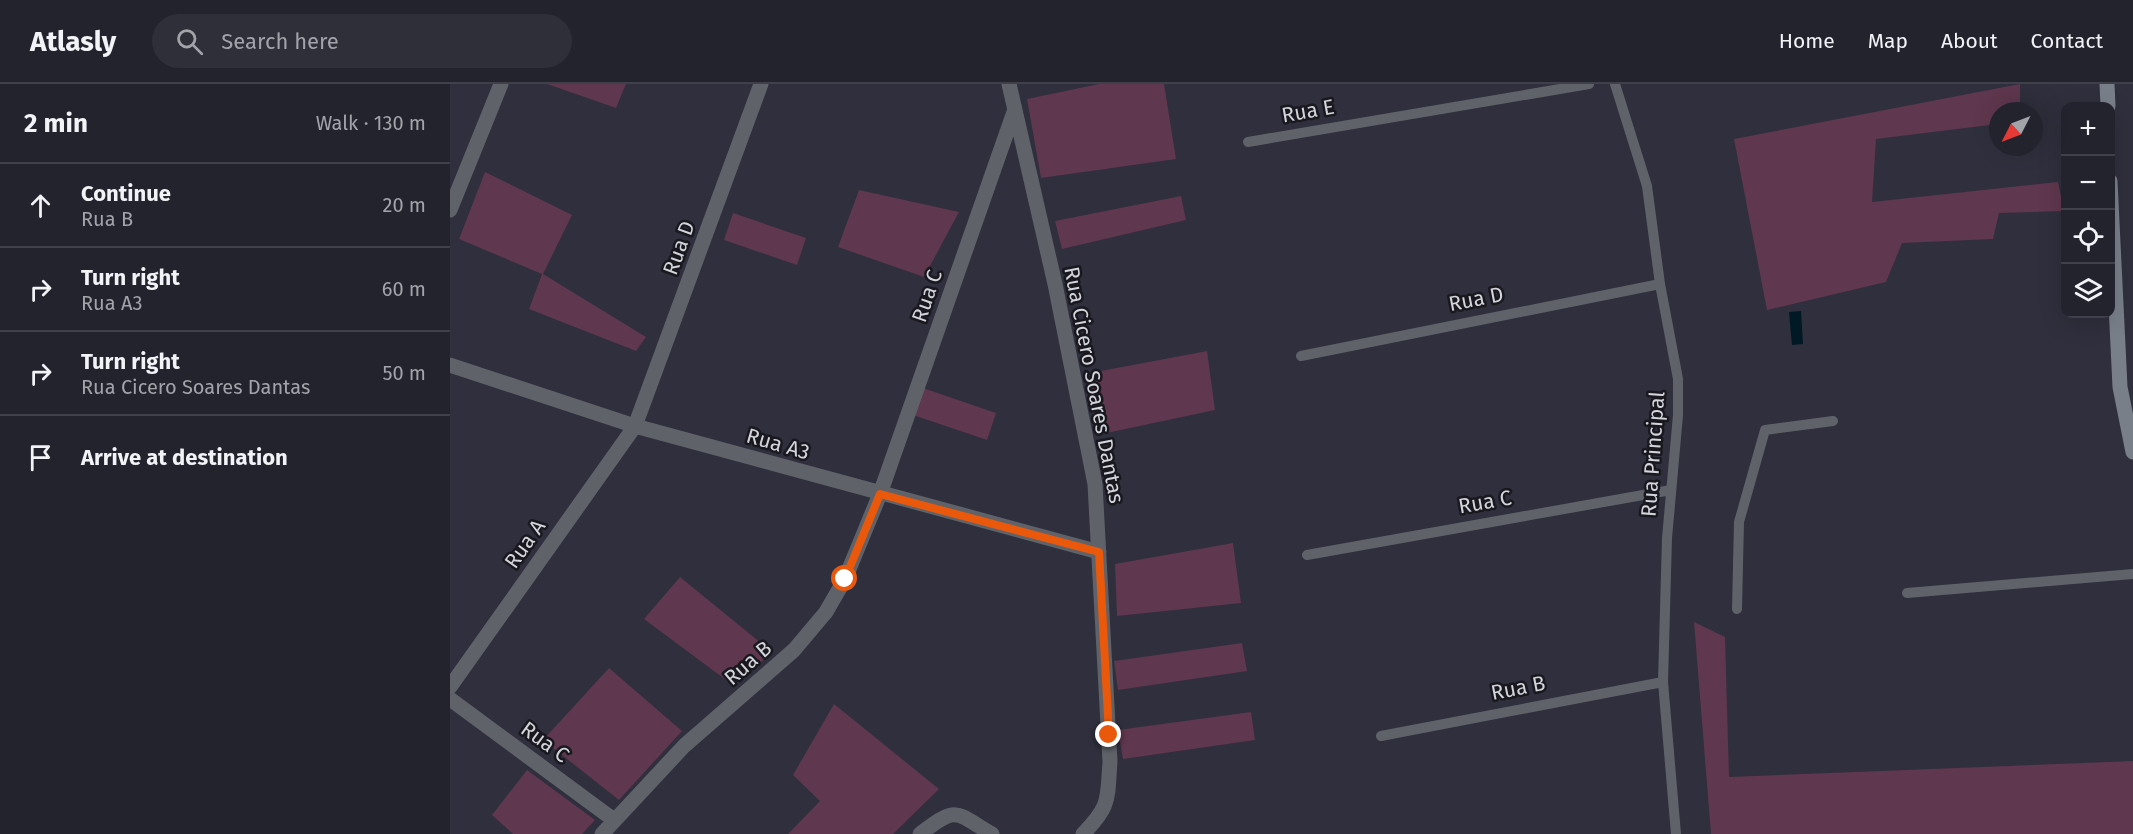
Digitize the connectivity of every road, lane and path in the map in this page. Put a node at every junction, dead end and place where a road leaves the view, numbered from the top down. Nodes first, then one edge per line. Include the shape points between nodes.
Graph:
1 (501, 84) edge
2 (761, 84) edge
3 (1009, 84) edge
4 (1589, 84) edge
5 (1615, 84) edge
6 (2107, 84) edge
7 (2108, 102) edge
8 (1014, 112) junction
9 (1248, 142) dead end
10 (450, 210) edge
11 (2112, 210) edge
12 (1660, 284) junction
13 (1301, 356) dead end
14 (450, 365) edge
15 (1833, 421) dead end
16 (635, 426) junction
17 (2133, 452) edge
18 (1671, 490) junction
19 (880, 494) junction
20 (1099, 552) junction
21 (1307, 555) dead end
22 (2133, 574) edge
23 (1907, 593) dead end
24 (1737, 609) dead end
25 (1664, 682) junction
26 (450, 687) edge
27 (450, 699) edge
28 (1381, 736) dead end
29 (614, 820) junction
30 (602, 834) edge
31 (920, 834) edge
32 (992, 834) edge
33 (1083, 834) edge
34 (1676, 834) edge

1 - 10 street
2 - 16 street, Rua D
3 - 8 street, Rua Cicero Soares Dantas
4 - 9 lane, Rua E
5 - 12 lane, Rua Principal via 1647,186
6 - 7 main road
8 - 19 street, Rua C
8 - 20 street, Rua Cicero Soares Dantas via 1076,382 1095,484
11 - 17 main road via 2121,387
12 - 13 lane, Rua D
12 - 18 lane, Rua Principal via 1678,379
14 - 16 street, Rua A3
15 - 24 lane via 1765,430 1739,522
16 - 19 street, Rua A3
16 - 26 street, Rua A
18 - 21 lane, Rua C
18 - 25 lane, Rua Principal
19 - 20 street, Rua A3
19 - 29 street, Rua B via 845,579 811,631 777,666 684,746
20 - 33 street, Rua Cicero Soares Dantas via 1110,762 1103,813
22 - 23 lane
25 - 28 lane, Rua B
25 - 34 lane, Rua Principal
27 - 29 street, Rua C
29 - 30 street, Rua B
31 - 32 street via 945,815 956,814 966,816

